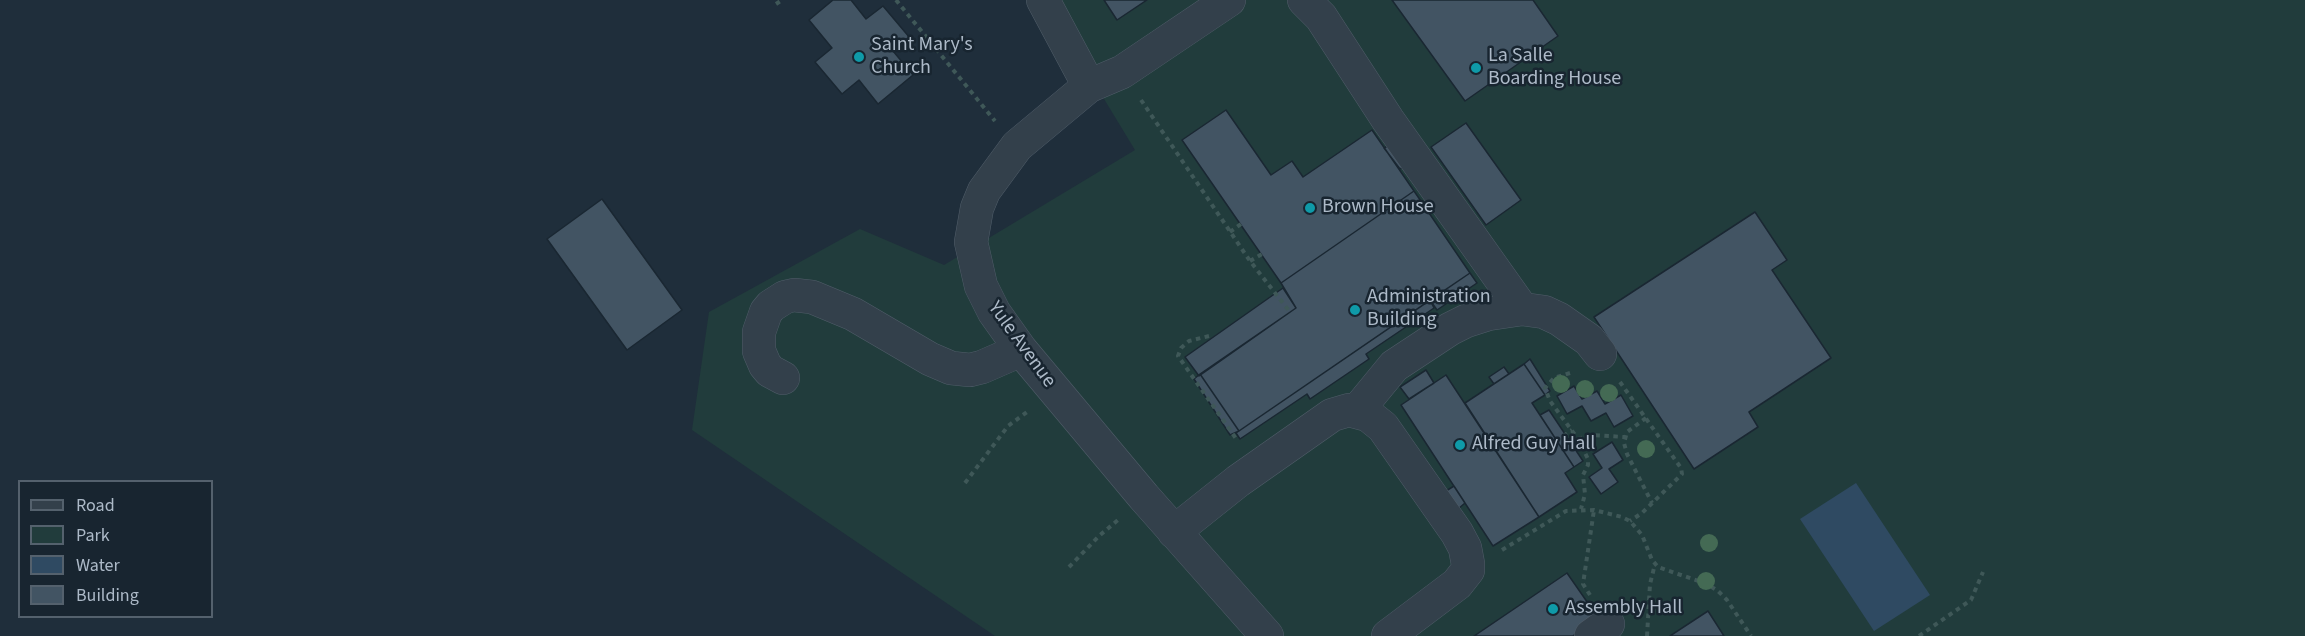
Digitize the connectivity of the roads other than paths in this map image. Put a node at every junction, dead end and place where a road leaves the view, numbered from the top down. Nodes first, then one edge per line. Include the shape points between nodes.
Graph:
1 (1042, 0) edge
2 (1228, 0) edge
3 (1304, 0) edge
4 (1089, 86) junction
5 (1522, 309) junction
6 (1021, 350) junction
7 (1611, 374) road end
8 (783, 378) dead end
9 (1357, 411) junction
10 (1174, 532) junction
11 (1267, 636) edge
12 (1388, 636) edge

1 - 4 street
2 - 4 street, Yule Avenue via 1122,72
3 - 5 street via 1321,17 1388,120
4 - 6 street, Yule Avenue via 1017,146 976,208 971,243 981,286
5 - 7 street via 1544,312 1589,340
5 - 9 street via 1488,314 1441,334 1394,366
6 - 8 street via 982,367 951,368 854,314 812,297 794,295 771,306 759,332 759,351 765,365
6 - 10 street, Yule Avenue
9 - 10 street via 1332,415
9 - 12 street via 1375,419 1396,444 1457,533 1468,564 1457,584
10 - 11 street, Yule Avenue

